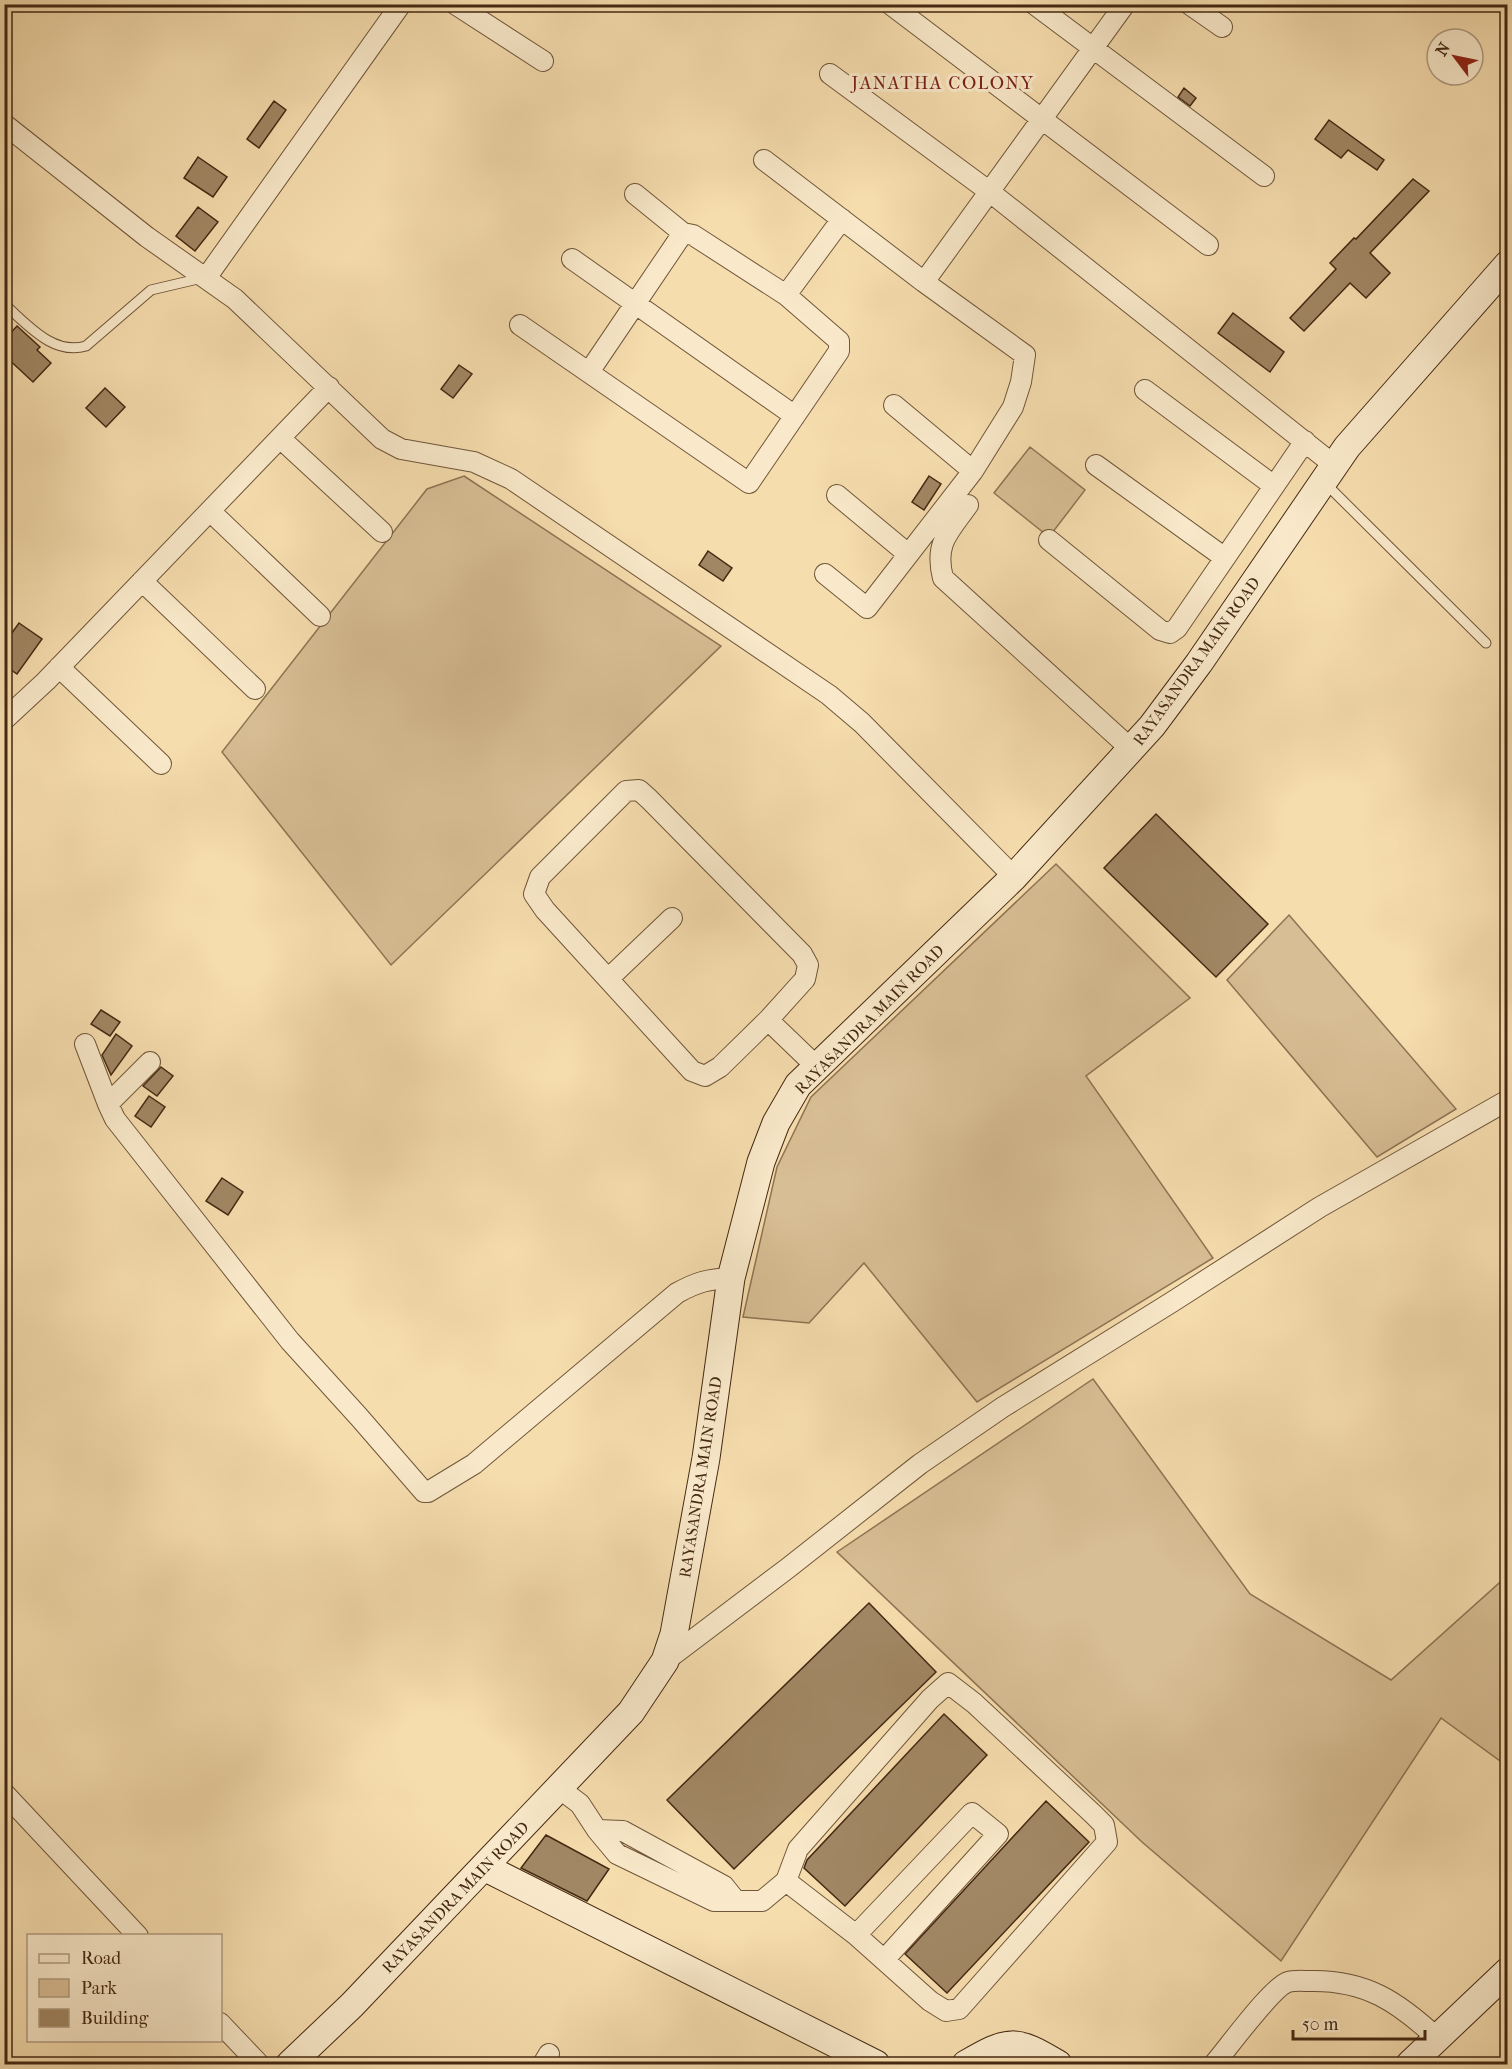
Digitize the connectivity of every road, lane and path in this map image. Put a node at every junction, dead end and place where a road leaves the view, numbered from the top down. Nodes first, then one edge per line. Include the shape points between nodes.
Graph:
1 (400, 4) edge
2 (455, 4) edge
3 (890, 4) edge
4 (1034, 4) edge
5 (1125, 4) edge
6 (1189, 4) edge
7 (1222, 27) dead end
8 (1095, 49) junction
9 (543, 61) dead end
10 (830, 74) dead end
11 (1043, 120) junction
12 (4, 124) edge
13 (764, 160) dead end
14 (1264, 176) dead end
15 (990, 192) junction
16 (635, 194) dead end
17 (842, 219) junction
18 (683, 233) junction
19 (1208, 245) dead end
20 (572, 259) dead end
21 (1508, 264) edge
22 (206, 278) junction
23 (924, 282) junction
24 (786, 295) junction
25 (4, 304) edge
26 (635, 304) junction
27 (520, 325) dead end
28 (589, 372) junction
29 (329, 387) junction
30 (1145, 390) dead end
31 (894, 405) dead end
32 (795, 416) junction
33 (280, 438) junction
34 (1305, 441) junction
35 (1096, 465) dead end
36 (973, 471) junction
37 (1329, 473) junction
38 (1274, 486) junction
39 (837, 495) dead end
40 (968, 505) dead end
41 (210, 511) junction
42 (382, 532) dead end
43 (1049, 540) dead end
44 (908, 554) junction
45 (1225, 558) junction
46 (825, 574) dead end
47 (142, 581) junction
48 (320, 616) dead end
49 (1486, 643) dead end
50 (59, 667) junction
51 (255, 689) dead end
52 (4, 720) edge
53 (1131, 749) junction
54 (161, 764) dead end
55 (1014, 878) junction
56 (672, 918) dead end
57 (608, 979) junction
58 (768, 1020) junction
59 (86, 1044) dead end
60 (150, 1062) dead end
61 (817, 1067) junction
62 (1508, 1100) edge
63 (108, 1104) junction
64 (731, 1278) junction
65 (665, 1661) junction
66 (559, 1788) junction
67 (4, 1793) edge
68 (484, 1867) junction
69 (786, 1881) junction
70 (137, 1934) edge
71 (856, 1935) junction
72 (884, 1960) junction
73 (1508, 1971) edge
74 (222, 2026) edge
75 (1437, 2038) junction
76 (983, 2061) edge
77 (259, 2064) edge
78 (290, 2064) edge
79 (876, 2064) edge
80 (1058, 2064) edge
81 (1214, 2064) edge
82 (1410, 2064) edge

1 - 22 street
2 - 9 street
3 - 11 street
4 - 8 street
5 - 8 street
6 - 7 street
8 - 11 street
8 - 14 street
10 - 15 street
11 - 15 street
11 - 19 street
12 - 22 street via 147,237
13 - 17 street
15 - 23 street
15 - 34 street
16 - 18 street
17 - 23 street
17 - 24 street
18 - 24 street via 693,235
18 - 26 street
20 - 26 street
21 - 37 street, RAYASANDRA MAIN ROAD via 1347,447
22 - 25 lane via 151,290 86,346 76,349 45,340
22 - 29 street via 235,299
23 - 36 street via 1025,355 1013,407
24 - 32 street via 840,341 839,351
26 - 28 street
26 - 32 street
27 - 28 street
28 - 32 street via 749,483
29 - 33 street
29 - 55 street via 382,439 401,449 474,462 511,479 829,695 862,723
30 - 38 street
31 - 36 street
33 - 41 street
33 - 42 street
34 - 37 street
34 - 38 street
35 - 45 street
36 - 44 street
37 - 49 lane
37 - 53 street, RAYASANDRA MAIN ROAD via 1199,663
38 - 45 street
39 - 44 street
40 - 53 street via 943,540 939,554 943,578
41 - 47 street
41 - 48 street
43 - 45 street via 1160,630 1170,633 1178,628
44 - 46 street via 867,608
47 - 50 street
47 - 51 street
50 - 52 street
50 - 54 street
53 - 55 street, RAYASANDRA MAIN ROAD
55 - 61 street, RAYASANDRA MAIN ROAD
56 - 57 street
57 - 58 street via 692,1071 705,1076 720,1067
57 - 58 street via 534,894 540,877 626,791 639,790 802,954 808,965 805,979
58 - 61 street
59 - 63 street
60 - 63 street
61 - 64 street, RAYASANDRA MAIN ROAD via 798,1084 776,1123 761,1162
62 - 65 street via 1320,1208 1003,1407 920,1464
63 - 64 street via 127,1137 282,1332 424,1492 474,1464 676,1293 697,1282
64 - 65 street, RAYASANDRA MAIN ROAD via 706,1458 674,1634
65 - 66 street, RAYASANDRA MAIN ROAD via 631,1712
66 - 68 street, RAYASANDRA MAIN ROAD
66 - 69 street via 580,1804 617,1854 714,1901 762,1901
67 - 70 street
68 - 78 street, RAYASANDRA MAIN ROAD
68 - 79 street
69 - 71 street
69 - 72 street via 798,1849 948,1683 1104,1825 1107,1842 959,2009 946,2011 930,2001
71 - 72 street
71 - 72 street via 972,1813 998,1834
73 - 75 street
74 - 77 street
75 - 81 street via 1408,2011 1368,1989 1327,1981 1287,1982 1266,2001
75 - 82 street
76 - 80 street via 1000,2046 1018,2045

